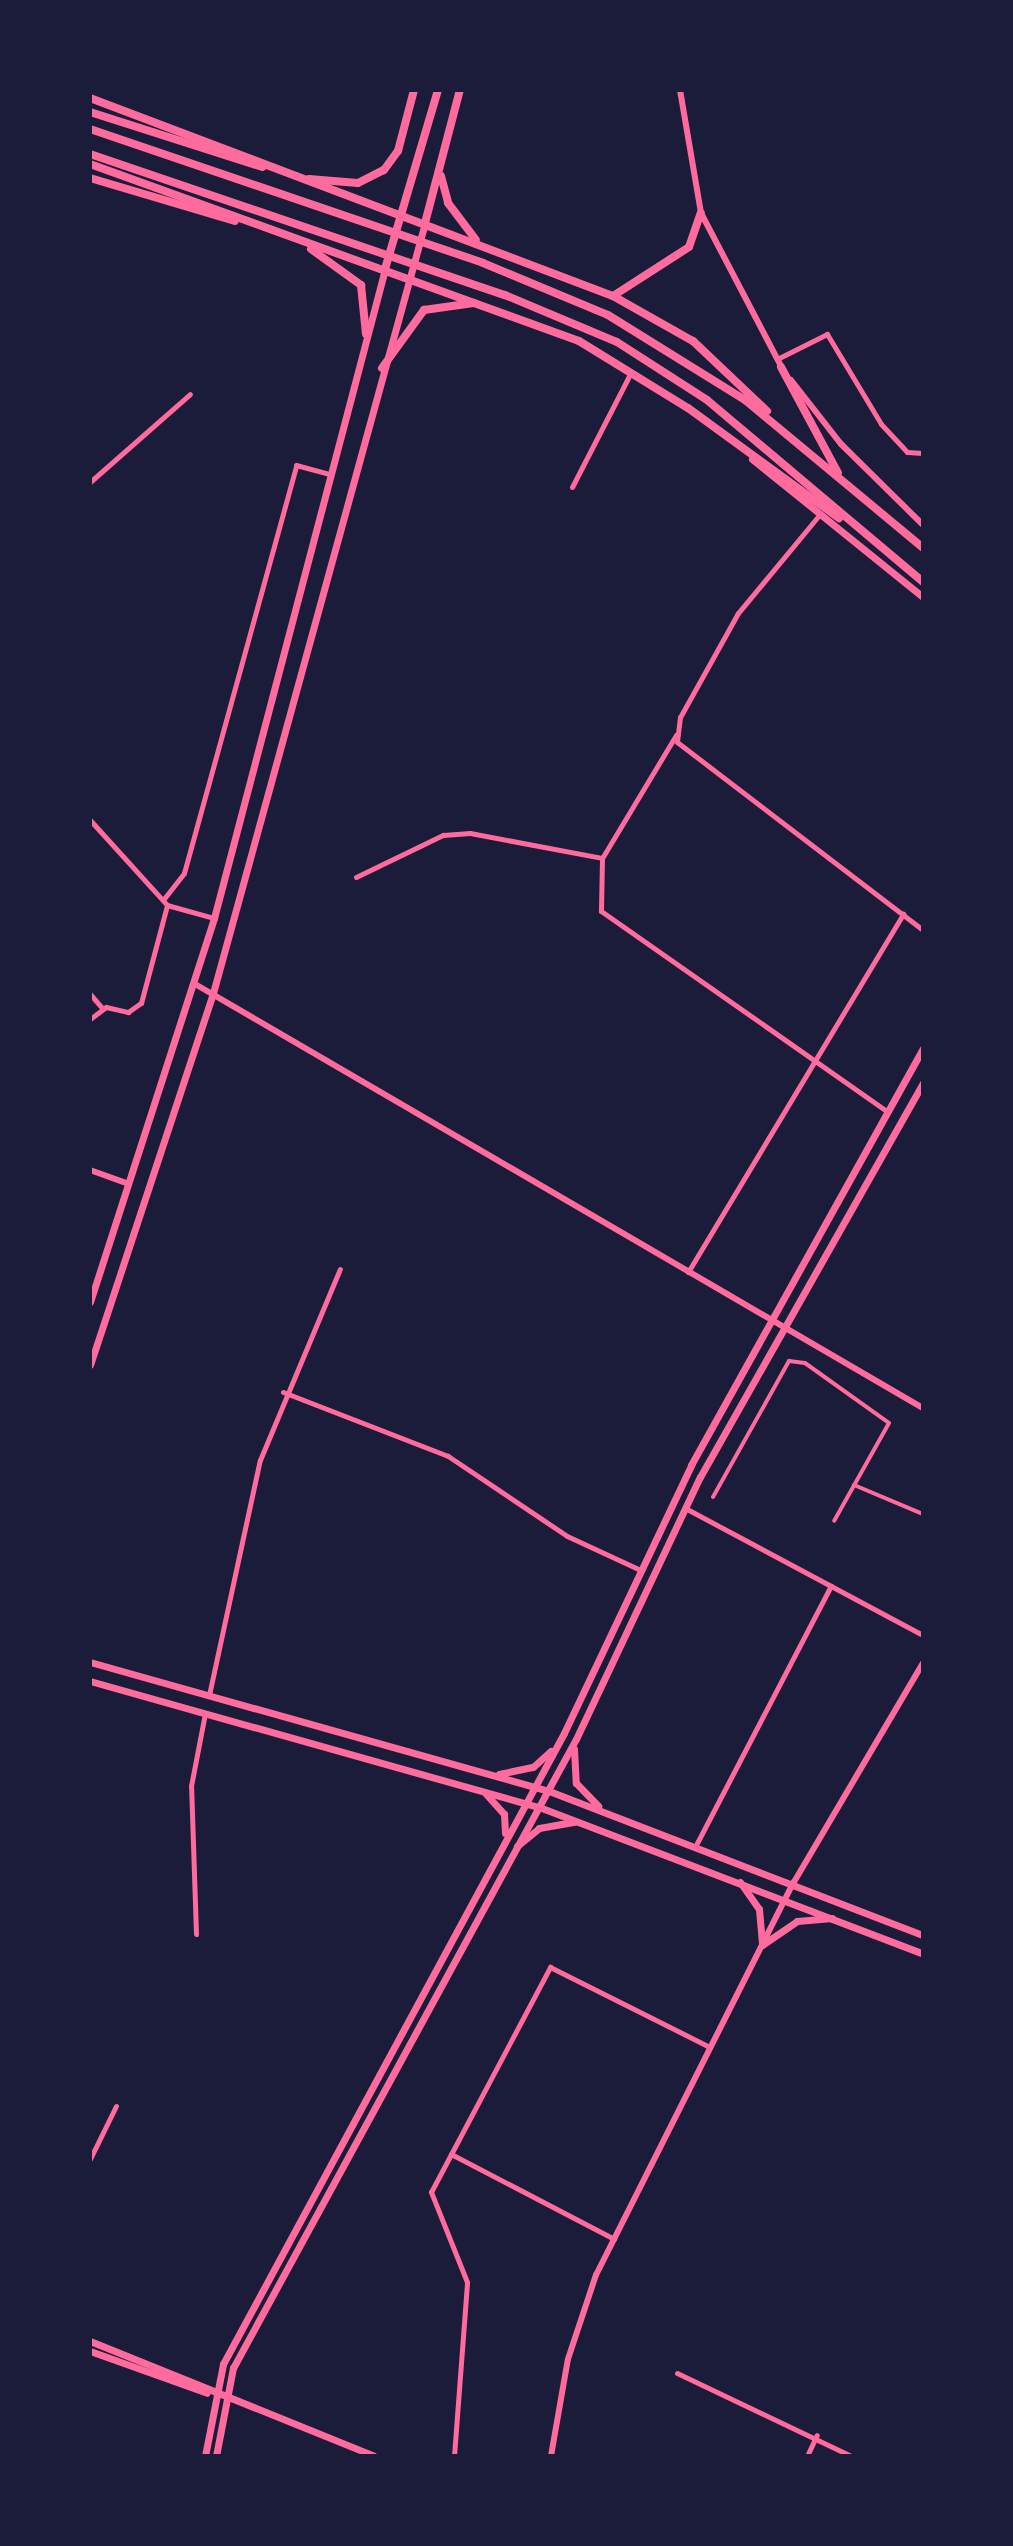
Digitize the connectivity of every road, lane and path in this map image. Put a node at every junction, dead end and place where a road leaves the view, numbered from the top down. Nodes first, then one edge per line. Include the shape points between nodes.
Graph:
1 (414, 90) edge
2 (438, 90) edge
3 (460, 90) edge
4 (680, 90) edge
5 (90, 98) edge
6 (90, 112) edge
7 (90, 129) edge
8 (90, 154) edge
9 (90, 164) edge
10 (440, 169) junction
11 (285, 174) junction
12 (90, 178) edge
13 (701, 213) junction
14 (403, 215) junction
15 (425, 223) junction
16 (278, 233) junction
17 (476, 241) junction
18 (385, 269) junction
19 (408, 277) junction
20 (613, 296) junction
21 (505, 310) junction
22 (366, 334) junction
23 (779, 363) junction
24 (382, 368) junction
25 (631, 371) junction
26 (190, 394) dead end
27 (787, 432) junction
28 (723, 435) junction
29 (923, 453) edge
30 (330, 474) junction
31 (840, 478) junction
32 (90, 482) edge
33 (572, 487) dead end
34 (820, 514) junction
35 (923, 525) edge
36 (883, 548) junction
37 (923, 548) edge
38 (923, 582) edge
39 (923, 597) edge
40 (676, 735) junction
41 (90, 820) edge
42 (602, 858) junction
43 (356, 877) dead end
44 (165, 902) junction
45 (903, 914) junction
46 (214, 918) junction
47 (923, 930) edge
48 (195, 984) junction
49 (213, 993) junction
50 (90, 994) edge
51 (102, 1008) junction
52 (90, 1019) edge
53 (923, 1048) edge
54 (816, 1063) junction
55 (923, 1083) edge
56 (887, 1111) junction
57 (90, 1170) edge
58 (129, 1184) junction
59 (340, 1269) dead end
60 (688, 1272) junction
61 (90, 1302) edge
62 (772, 1321) junction
63 (785, 1329) junction
64 (90, 1365) edge
65 (283, 1391) junction
66 (923, 1408) edge
67 (854, 1485) junction
68 (713, 1497) dead end
69 (685, 1508) junction
70 (923, 1514) edge
71 (834, 1521) dead end
72 (923, 1533) edge
73 (923, 1546) edge
74 (638, 1569) junction
75 (831, 1586) junction
76 (923, 1635) edge
77 (90, 1662) edge
78 (923, 1663) edge
79 (90, 1681) edge
80 (209, 1696) junction
81 (205, 1713) junction
82 (564, 1733) junction
83 (576, 1739) junction
84 (492, 1775) junction
85 (535, 1787) junction
86 (477, 1789) junction
87 (549, 1791) junction
88 (526, 1803) junction
89 (539, 1807) junction
90 (606, 1812) junction
91 (588, 1824) junction
92 (697, 1843) junction
93 (500, 1847) junction
94 (510, 1852) junction
95 (733, 1877) junction
96 (794, 1882) junction
97 (786, 1897) junction
98 (838, 1918) junction
99 (196, 1934) dead end
100 (923, 1935) edge
101 (762, 1945) junction
102 (923, 1954) edge
103 (710, 2047) junction
104 (116, 2106) dead end
105 (451, 2154) junction
106 (90, 2159) edge
107 (614, 2239) junction
108 (90, 2341) edge
109 (90, 2351) edge
110 (677, 2373) dead end
111 (213, 2394) junction
112 (223, 2398) junction
113 (817, 2435) junction
114 (205, 2456) edge
115 (216, 2456) edge
116 (374, 2456) edge
117 (454, 2456) edge
118 (551, 2456) edge
119 (807, 2456) edge
120 (851, 2456) edge

1 - 11 main road via 398,151 377,176 345,183
2 - 14 main road
3 - 10 main road
4 - 13 street
5 - 11 main road
6 - 11 main road
7 - 27 main road via 525,278 650,337
8 - 36 main road via 546,310 644,358 707,400
9 - 16 main road
10 - 15 main road
10 - 17 main road via 448,203
11 - 14 main road
12 - 16 main road
13 - 20 main road via 689,247
13 - 23 street
14 - 15 main road
14 - 18 main road
15 - 17 main road
15 - 19 main road
16 - 18 main road
16 - 22 main road via 353,275 366,296
17 - 20 main road
18 - 19 main road
18 - 22 main road
19 - 21 main road
19 - 24 main road
20 - 27 main road via 693,341
21 - 24 main road via 472,302 430,307
21 - 25 main road
22 - 30 main road
23 - 29 street via 827,334 881,424 907,452
23 - 31 main road
23 - 35 street via 841,444
24 - 49 main road
25 - 28 main road
25 - 33 street
26 - 32 street
27 - 31 main road
28 - 34 main road
28 - 36 main road
30 - 44 street via 296,465 184,873
30 - 46 main road
31 - 37 main road
34 - 39 main road
34 - 40 street via 738,613
36 - 38 main road
40 - 42 street
40 - 45 street via 682,749
41 - 44 street
42 - 43 street via 457,834 411,845
42 - 54 street via 601,911
44 - 46 street
44 - 51 street via 141,1003 128,1012
45 - 47 street
45 - 54 street
46 - 48 main road
48 - 49 street
48 - 58 main road
49 - 60 street
49 - 64 main road
50 - 51 street
51 - 52 street
53 - 56 main road
54 - 56 street
54 - 60 street
55 - 63 main road
56 - 62 main road
57 - 58 street
58 - 61 main road
59 - 65 street
60 - 62 street
62 - 63 street
62 - 74 main road
63 - 66 street
63 - 69 main road
65 - 74 street via 448,1456 567,1536
65 - 80 street via 260,1460
67 - 68 street via 889,1423 805,1363 789,1361
67 - 70 street
67 - 71 street
69 - 75 street
69 - 83 main road
72 - 73 street
74 - 82 main road
75 - 76 street
75 - 92 street
77 - 80 main road
78 - 96 street
79 - 81 main road
80 - 84 main road
81 - 86 main road
81 - 99 street via 191,1786
82 - 84 main road via 533,1767
82 - 85 main road
83 - 87 main road
83 - 90 main road via 576,1783
84 - 85 main road
85 - 87 main road
85 - 88 main road
86 - 88 main road
86 - 93 main road via 504,1814
87 - 89 main road
87 - 90 main road
88 - 89 main road
88 - 93 main road
89 - 91 main road
89 - 94 main road
90 - 92 main road
91 - 94 main road via 551,1824
91 - 95 main road
92 - 96 main road
93 - 111 main road
94 - 112 main road
95 - 97 main road
95 - 101 main road via 757,1903
96 - 97 street
96 - 100 main road
97 - 98 main road
97 - 101 street
98 - 101 main road via 797,1921
98 - 102 main road
101 - 103 street
103 - 105 street via 550,1967
103 - 107 street
104 - 106 street
105 - 107 street
105 - 117 street via 431,2192 467,2282
107 - 118 street via 577,2327
108 - 111 main road
109 - 111 main road
110 - 113 street
111 - 112 main road
111 - 114 main road
112 - 115 main road
112 - 116 main road
113 - 119 street
113 - 120 street

